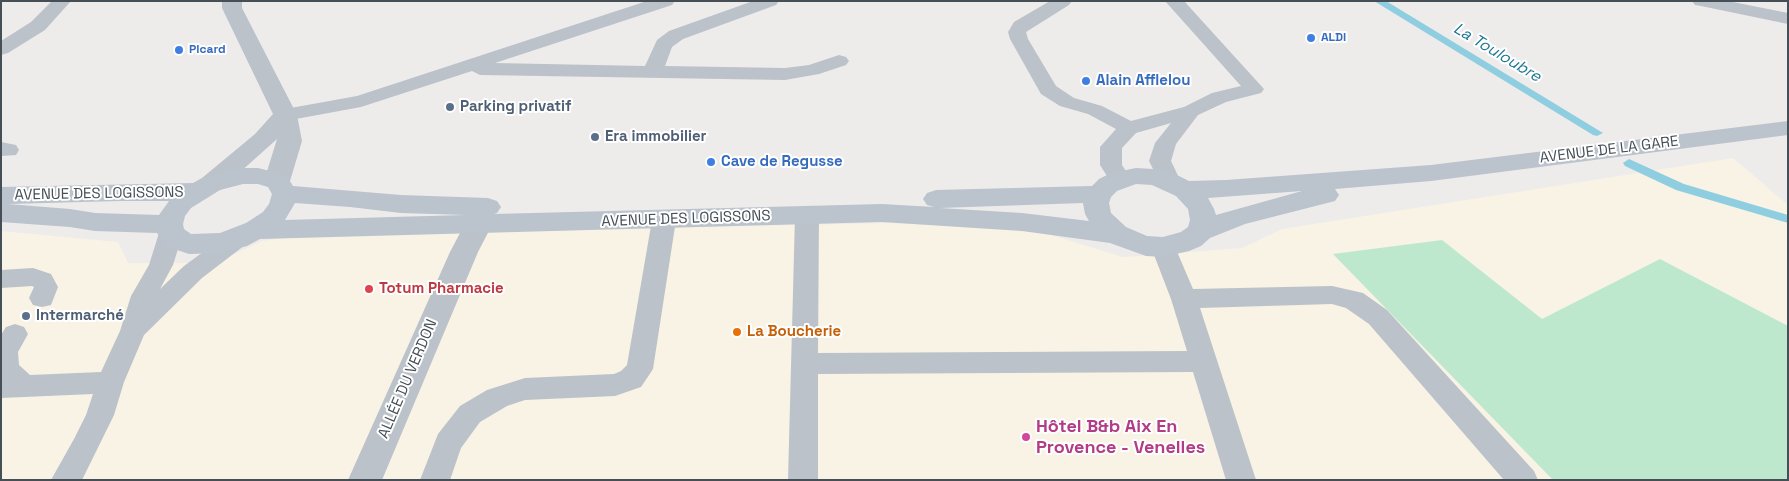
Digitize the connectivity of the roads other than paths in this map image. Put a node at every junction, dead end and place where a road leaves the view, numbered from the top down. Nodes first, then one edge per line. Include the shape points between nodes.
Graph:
1 (62, 1) edge
2 (232, 1) edge
3 (666, 1) edge
4 (770, 1) edge
5 (1063, 1) edge
6 (1174, 1) edge
7 (1700, 1) edge
8 (1788, 19) edge
9 (2, 48) edge
10 (839, 61) dead end
11 (464, 68) junction
12 (652, 73) junction
13 (1191, 111) junction
14 (285, 115) junction
15 (1129, 128) junction
16 (1788, 128) edge
17 (1431, 173) junction
18 (1110, 186) junction
19 (1177, 186) junction
20 (204, 188) junction
21 (281, 188) junction
22 (1, 196) edge
23 (1, 213) edge
24 (807, 216) junction
25 (664, 220) junction
26 (478, 225) junction
27 (170, 229) junction
28 (1200, 230) junction
29 (247, 234) junction
30 (1116, 234) junction
31 (1163, 247) junction
32 (1, 279) edge
33 (42, 298) dead end
34 (1184, 299) junction
35 (133, 331) junction
36 (15, 334) dead end
37 (1202, 361) junction
38 (806, 364) junction
39 (110, 382) junction
40 (13, 386) edge
41 (66, 480) edge
42 (365, 480) edge
43 (435, 480) edge
44 (802, 480) edge
45 (1241, 480) edge
46 (1523, 480) edge

1 - 9 lane via 38,26
2 - 14 street via 232,8
3 - 11 lane
4 - 12 lane via 676,35 664,44
5 - 15 lane via 1022,26 1017,32 1019,39 1048,90 1067,102 1095,110
6 - 13 lane via 1254,89 1219,97
7 - 8 lane
10 - 12 lane via 812,70 784,74
11 - 12 lane
11 - 14 lane via 360,101
13 - 15 lane
13 - 19 lane via 1166,143 1160,161
14 - 20 street via 264,139
14 - 21 street via 290,141
15 - 18 lane via 1111,147
16 - 17 main road, AVENUE DE LA GARE
17 - 19 main road, AVENUE DE LA GARE via 1236,188
17 - 28 main road, AVENUE DE LA GARE via 1281,205
18 - 19 main road, AVENUE DE LA GARE via 1136,176 1153,177
18 - 21 main road, AVENUE DES LOGISSONS via 910,200 473,207 401,204
18 - 30 main road, AVENUE DE LA GARE via 1096,203 1098,214
19 - 28 main road via 1195,199 1201,209 1203,220
20 - 21 main road, AVENUE DES LOGISSONS via 243,176 258,176
20 - 22 main road, AVENUE DES LOGISSONS
20 - 27 main road via 182,202 173,213
21 - 29 main road via 282,206 272,218
23 - 27 main road, AVENUE DES LOGISSONS
24 - 25 main road, AVENUE DES LOGISSONS
24 - 30 main road, AVENUE DES LOGISSONS via 882,213 971,218
24 - 38 lane
25 - 26 main road, AVENUE DES LOGISSONS
25 - 43 lane via 640,369 631,379 615,384 525,388 497,398 470,414 448,443
26 - 29 main road, AVENUE DES LOGISSONS via 332,226
26 - 42 street, ALLÉE DU VERDON
27 - 29 main road, AVENUE DES LOGISSONS via 178,240 204,245
27 - 35 lane via 161,265 144,296
28 - 31 main road, AVENUE DE LA GARE via 1191,239
29 - 35 lane via 193,272
30 - 31 main road, AVENUE DE LA GARE via 1130,242
31 - 34 lane
32 - 33 lane via 33,276 42,280 46,287
34 - 37 lane
34 - 46 lane via 1332,294 1354,300 1378,317
35 - 39 lane
36 - 40 lane via 5,352 6,369
37 - 38 lane
37 - 45 lane
38 - 44 lane
39 - 40 lane
39 - 41 lane via 97,423

